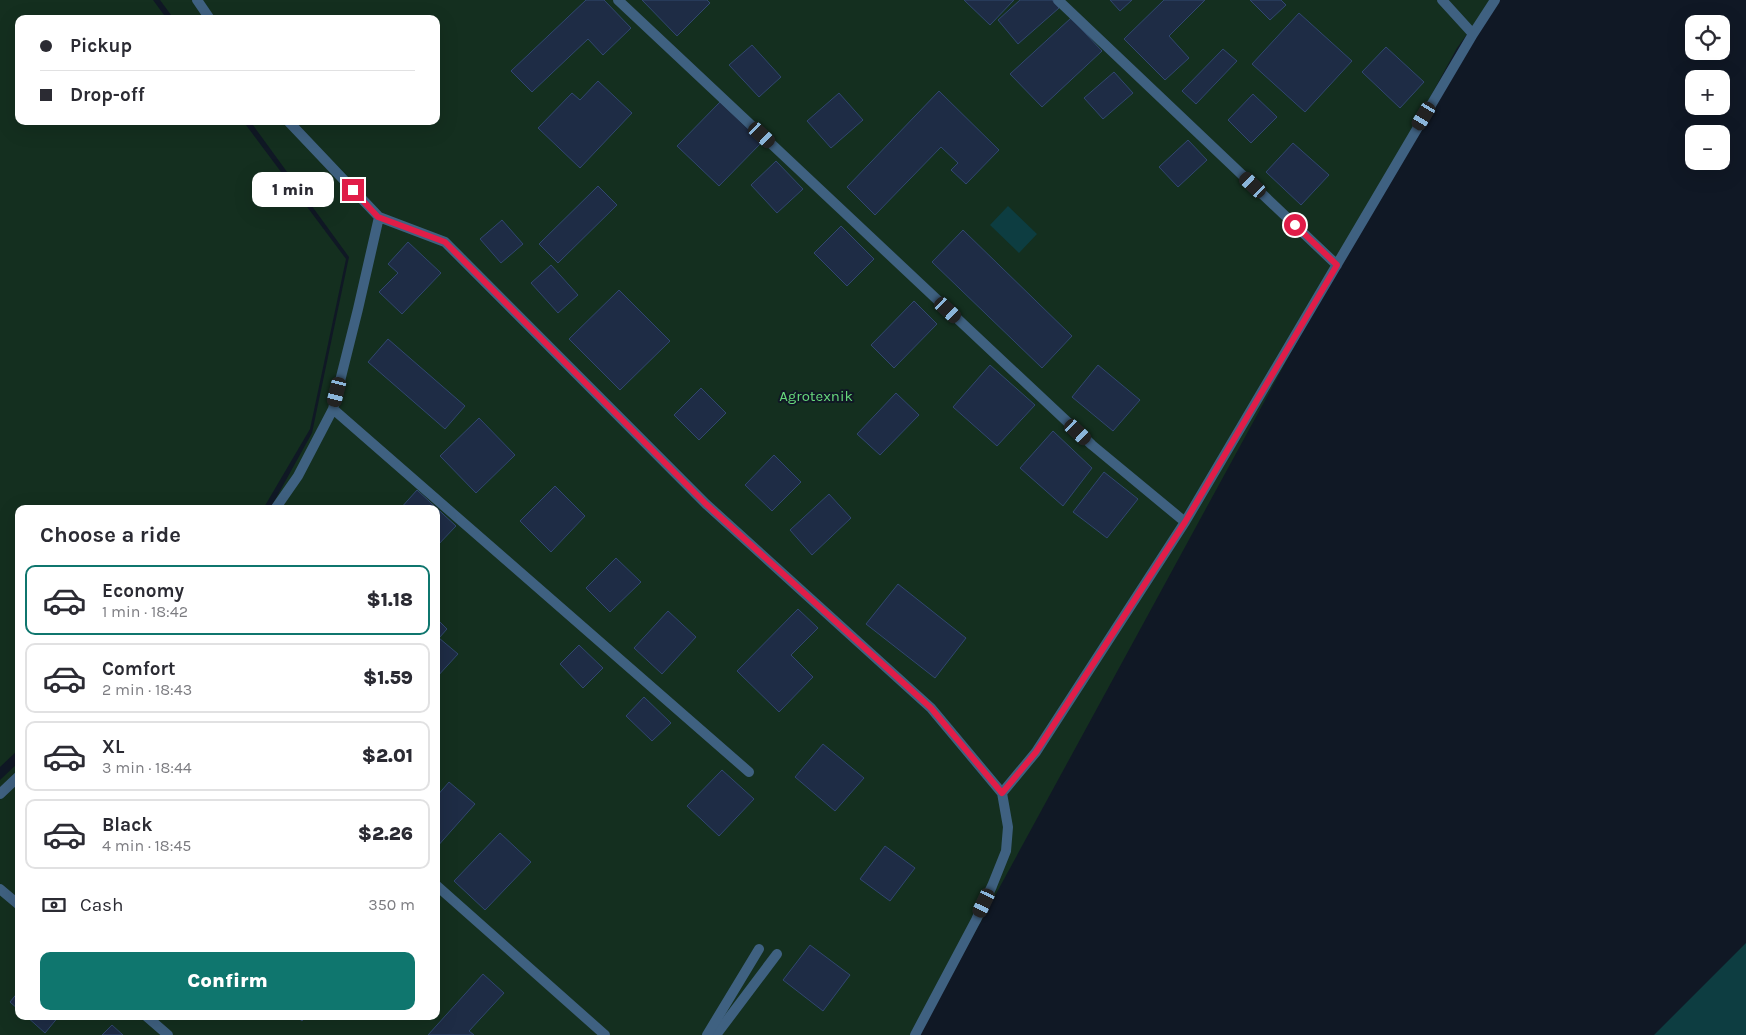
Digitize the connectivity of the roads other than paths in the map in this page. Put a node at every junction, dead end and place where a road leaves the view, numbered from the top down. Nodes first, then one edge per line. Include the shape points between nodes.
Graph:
1 (197, 0) edge
2 (618, 0) edge
3 (1058, 0) edge
4 (1442, 0) edge
5 (1495, 0) edge
6 (207, 15) edge
7 (1473, 34) junction
8 (292, 125) edge
9 (378, 217) junction
10 (1337, 265) junction
11 (333, 409) junction
12 (278, 505) edge
13 (1185, 522) junction
14 (749, 772) dead end
15 (15, 780) edge
16 (1002, 793) junction
17 (0, 794) edge
18 (0, 889) edge
19 (440, 889) edge
20 (15, 902) edge
21 (759, 949) dead end
22 (776, 954) dead end
23 (151, 1020) edge
24 (168, 1035) edge
25 (605, 1035) edge
26 (707, 1035) edge
27 (716, 1035) edge
28 (916, 1035) edge

1 - 6 street
2 - 13 street via 1092,446
3 - 10 street
4 - 7 street
5 - 7 street
7 - 10 street
8 - 9 street
9 - 11 street
9 - 16 street via 445,242 706,504 931,708
10 - 13 street
11 - 12 street via 298,476
11 - 14 street
13 - 16 street via 1036,752
15 - 17 street
16 - 28 street via 1008,828 1006,851 976,920
18 - 20 street
19 - 25 street
21 - 26 street
22 - 27 street
23 - 24 street

